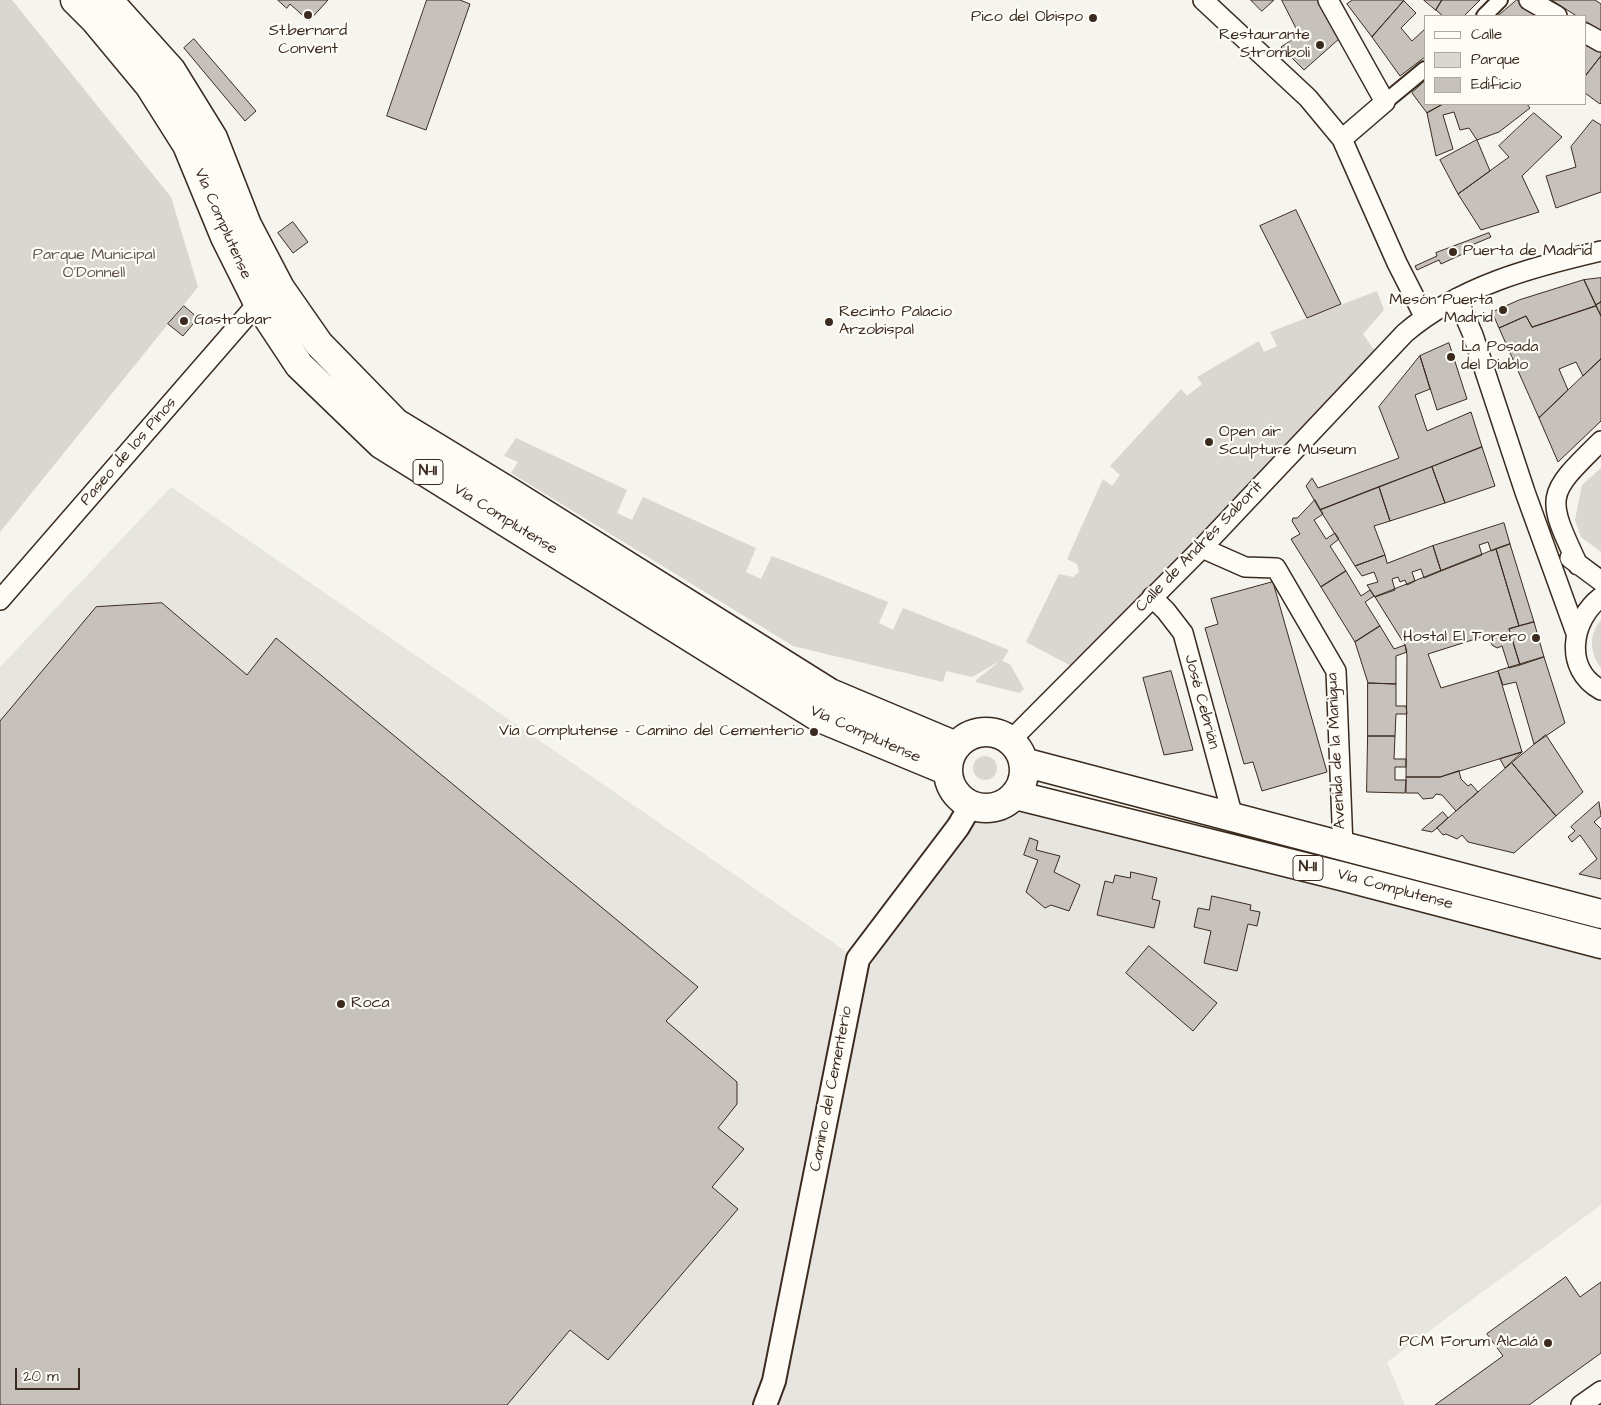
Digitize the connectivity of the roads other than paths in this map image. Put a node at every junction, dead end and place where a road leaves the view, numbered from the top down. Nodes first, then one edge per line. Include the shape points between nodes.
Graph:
1 (75, 0) edge
2 (1203, 0) edge
3 (1328, 0) edge
4 (1500, 0) edge
5 (1529, 0) edge
6 (110, 1) edge
7 (1485, 15) edge
8 (1555, 15) edge
9 (1586, 34) edge
10 (1601, 42) edge
11 (1424, 70) edge
12 (1385, 102) junction
13 (1342, 139) junction
14 (1601, 251) edge
15 (1457, 298) junction
16 (258, 303) junction
17 (1424, 316) junction
18 (1601, 441) edge
19 (1533, 514) junction
20 (1202, 548) junction
21 (1578, 565) junction
22 (1601, 581) edge
23 (1152, 597) junction
24 (1601, 598) edge
25 (0, 600) edge
26 (1576, 633) junction
27 (1599, 691) edge
28 (1016, 751) junction
29 (952, 758) junction
30 (1015, 795) junction
31 (971, 805) junction
32 (1233, 817) junction
33 (1343, 847) junction
34 (1601, 914) edge
35 (1601, 944) edge
36 (1601, 1391) edge
37 (766, 1405) edge
38 (1581, 1405) edge

1 - 16 main road, Vía Complutense / N-II via 149,85 187,145 225,236
2 - 13 street via 1308,98
3 - 12 street
4 - 7 street
5 - 8 street
6 - 29 main road, Vía Complutense / N-II via 171,70 213,138 248,225 280,288 319,344 396,423 830,693
9 - 10 street
11 - 12 street
12 - 13 street
13 - 17 street
14 - 15 street, Calle de Andrés Saborit via 1536,266
15 - 17 street, Calle de Andrés Saborit
15 - 19 street via 1473,335
16 - 25 street, Paseo de los Pinos
16 - 29 main road, Vía Complutense / N-II via 299,365 381,444 820,718
17 - 20 street, Calle de Andrés Saborit via 1405,332
18 - 21 street via 1563,479 1554,502 1559,524
19 - 21 street via 1554,542
19 - 26 street
20 - 23 street, Calle de Andrés Saborit
20 - 33 street, Avenida de la Manigua via 1244,567 1276,568 1336,671
21 - 22 street
23 - 28 street, Calle de Andrés Saborit
23 - 32 street, José Cebrián via 1183,634
24 - 26 street via 1591,605
26 - 27 street via 1578,663
28 - 29 main road, N-II via 998,734 978,732 965,738
28 - 30 main road via 1021,785
28 - 32 main road, Vía Complutense / N-II
29 - 31 main road via 956,793
30 - 31 main road via 993,807
30 - 35 main road, Vía Complutense / N-II
31 - 37 street, Camino del Cementerio via 958,827 858,959 774,1380
32 - 33 main road, Vía Complutense / N-II
33 - 34 main road, Vía Complutense / N-II
36 - 38 street

